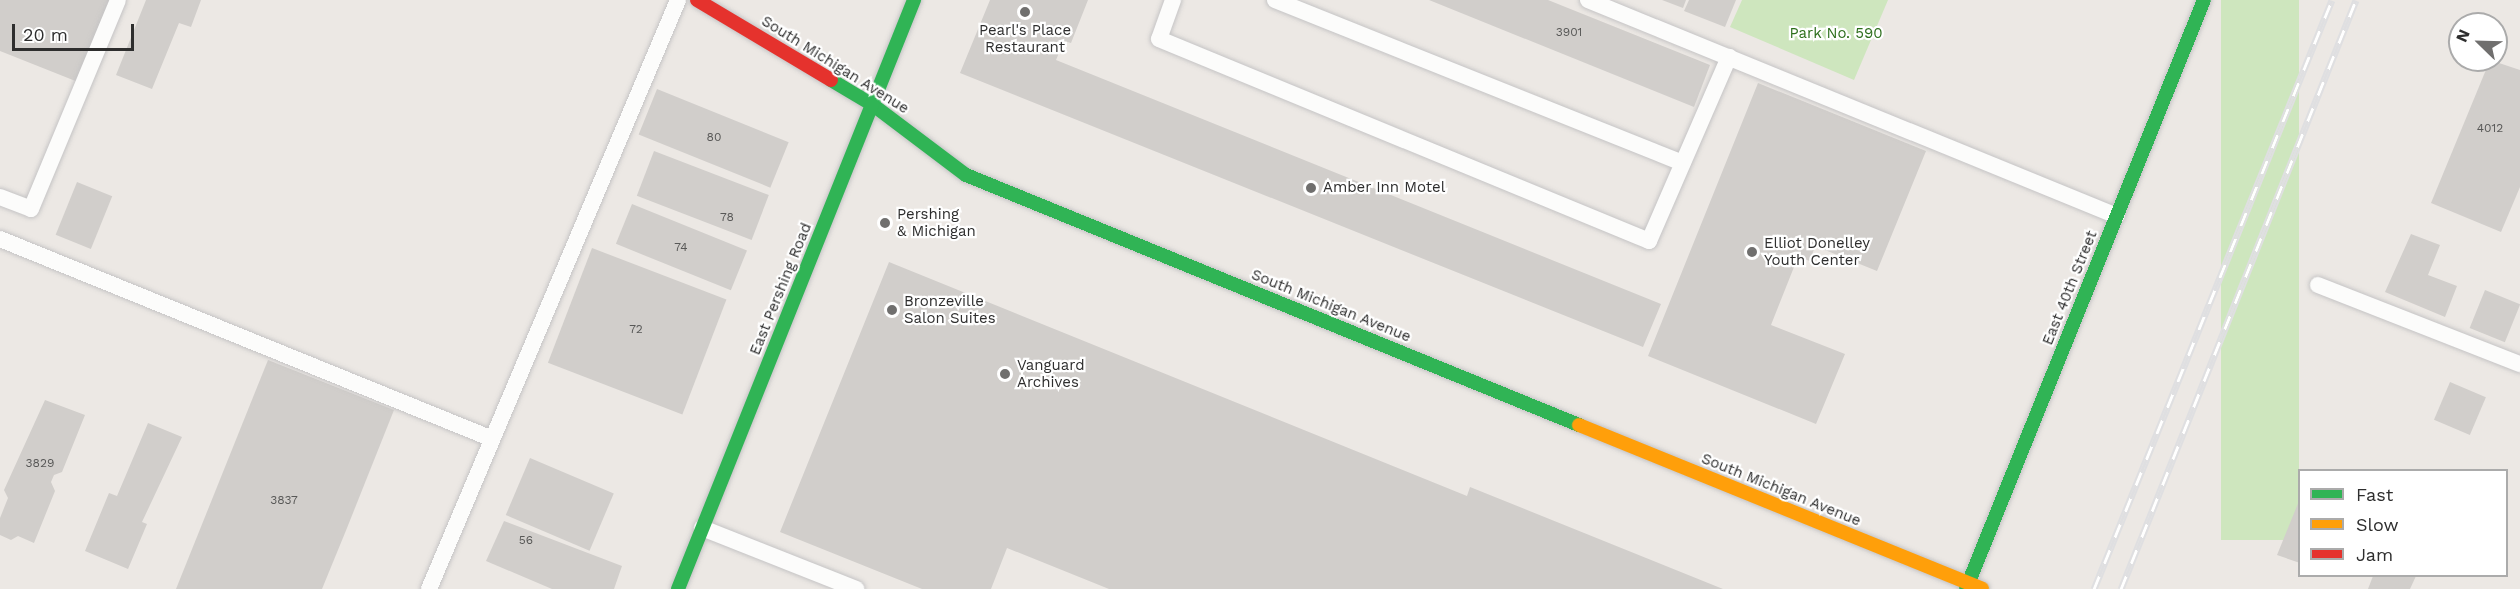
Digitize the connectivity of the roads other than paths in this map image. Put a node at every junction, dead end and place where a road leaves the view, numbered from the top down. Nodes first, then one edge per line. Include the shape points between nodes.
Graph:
1 (118, 0) edge
2 (678, 0) edge
3 (697, 0) edge
4 (914, 0) edge
5 (1173, 0) edge
6 (1275, 0) edge
7 (1588, 0) edge
8 (2204, 0) edge
9 (1729, 57) junction
10 (873, 105) junction
11 (1683, 163) junction
12 (0, 197) edge
13 (2117, 216) junction
14 (0, 239) edge
15 (2319, 285) dead end
16 (2520, 364) edge
17 (490, 438) junction
18 (702, 528) junction
19 (1967, 586) edge
20 (429, 589) edge
21 (678, 589) edge
22 (856, 589) edge
23 (1982, 589) edge

1 - 12 lane via 31,209
2 - 17 lane
3 - 10 street, South Michigan Avenue
4 - 10 street, East Pershing Road
5 - 11 lane via 1159,39 1649,241
6 - 11 lane
7 - 9 lane
8 - 13 street, East 40th Street
9 - 11 lane
9 - 13 lane
10 - 18 street, East Pershing Road
10 - 19 street, South Michigan Avenue via 966,174
13 - 19 street, East 40th Street
14 - 17 lane
15 - 16 lane
17 - 20 lane
18 - 21 street, East Pershing Road
18 - 22 lane
19 - 23 street, South Michigan Avenue

